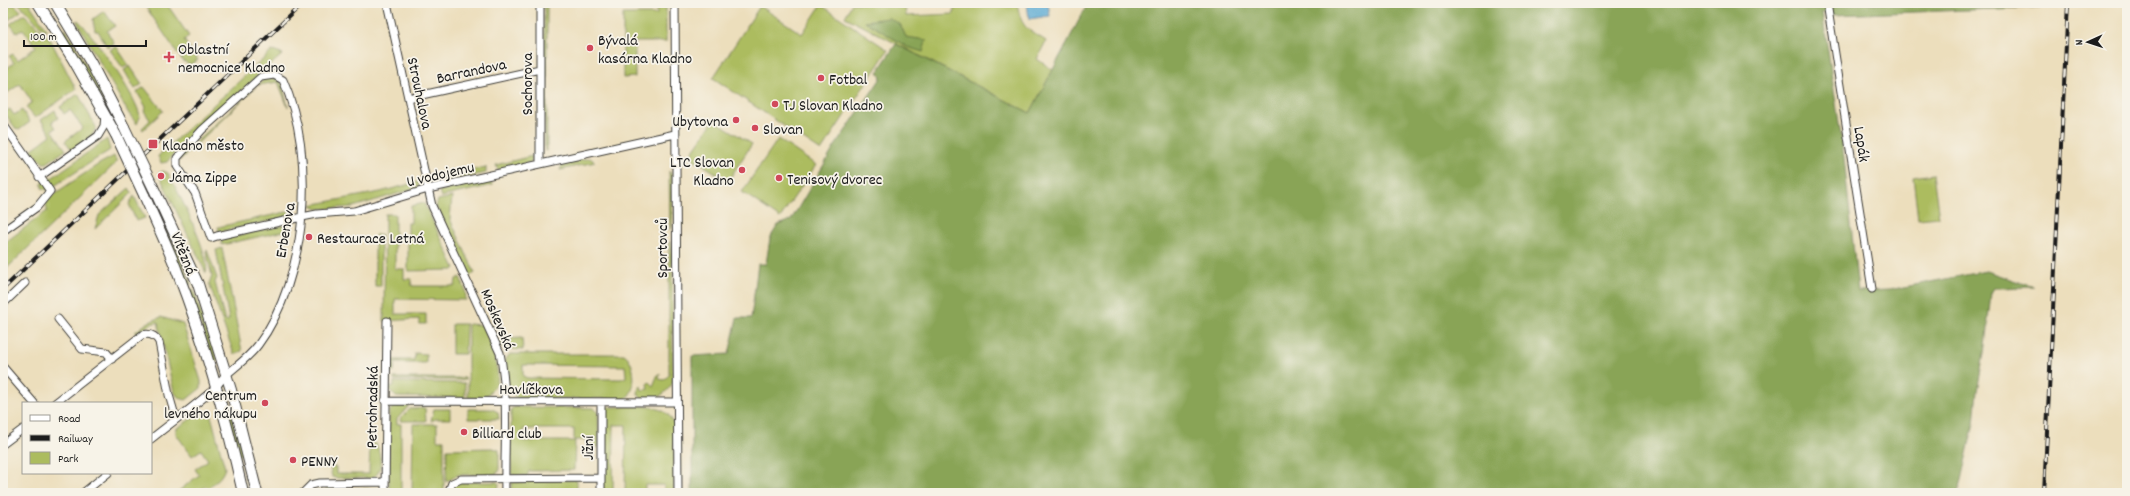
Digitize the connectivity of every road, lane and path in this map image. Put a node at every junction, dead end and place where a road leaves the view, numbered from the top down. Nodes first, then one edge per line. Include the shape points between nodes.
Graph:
1 (38, 3) edge
2 (55, 3) edge
3 (387, 3) edge
4 (540, 3) edge
5 (675, 3) edge
6 (1827, 3) edge
7 (540, 69) junction
8 (276, 75) joint
9 (408, 98) junction
10 (105, 115) junction
11 (3, 124) edge
12 (675, 134) junction
13 (540, 164) junction
14 (39, 177) junction
15 (428, 189) junction
16 (302, 217) junction
17 (3, 231) edge
18 (211, 238) joint
19 (25, 283) dead end
20 (1872, 289) dead end
21 (3, 304) edge
22 (58, 319) dead end
23 (387, 321) dead end
24 (112, 359) junction
25 (3, 367) edge
26 (226, 374) junction
27 (216, 387) junction
28 (385, 401) junction
29 (33, 402) edge
30 (56, 402) edge
31 (505, 402) junction
32 (677, 402) junction
33 (601, 403) junction
34 (176, 419) junction
35 (22, 430) edge
36 (152, 438) edge
37 (3, 444) edge
38 (107, 474) edge
39 (504, 478) junction
40 (601, 478) junction
41 (384, 482) junction
42 (83, 493) edge
43 (243, 493) edge
44 (257, 493) edge
45 (303, 493) edge
46 (385, 493) edge
47 (448, 493) edge
48 (504, 493) edge
49 (601, 493) edge
50 (678, 493) edge

1 - 10 main road, Vítězná
2 - 26 main road, Vítězná, bridge via 91,63 153,186 198,284
3 - 9 street, Strouhalova
4 - 7 street, Sochorova
5 - 12 street, Sportovců
6 - 20 street, Lapák
7 - 9 street, Barrandova
7 - 13 street, Sochorova
8 - 16 street, Erbenova via 284,83 301,145 304,184
8 - 18 street, Vítězná via 267,74 258,78 178,155 177,166 194,193
9 - 15 street, Strouhalova
10 - 14 street via 104,126 98,136
10 - 27 main road, Vítězná, bridge via 144,195 177,272
11 - 14 street
12 - 13 street, U vodojemu
12 - 32 street, Sportovců
13 - 15 street, U vodojemu
14 - 17 street via 50,191 37,207
15 - 16 street, U vodojemu via 354,211
15 - 31 street, Moskevská via 432,206 500,353 504,372
16 - 18 street, U vodojemu
16 - 26 street, Erbenova via 294,261 276,313 254,350
19 - 21 street
22 - 24 street via 82,349 106,352
23 - 28 street, Petrohradská
24 - 30 street
24 - 34 street via 142,335 152,335 157,339
25 - 29 street
26 - 27 street
26 - 44 main road, Vítězná
27 - 34 street
27 - 43 main road, Vítězná
28 - 31 street, Havlíčkova
28 - 41 street, Petrohradská
31 - 33 street, Havlíčkova
31 - 39 street, Moskevská
32 - 33 street, Havlíčkova
32 - 50 street, Sportovců
33 - 40 street, Jižní
34 - 36 street
35 - 37 street
38 - 42 street
39 - 40 street
39 - 47 street via 457,480 450,486
39 - 48 street, Moskevská
40 - 49 street, Jižní
41 - 45 street via 320,483 309,486
41 - 46 street, Petrohradská

